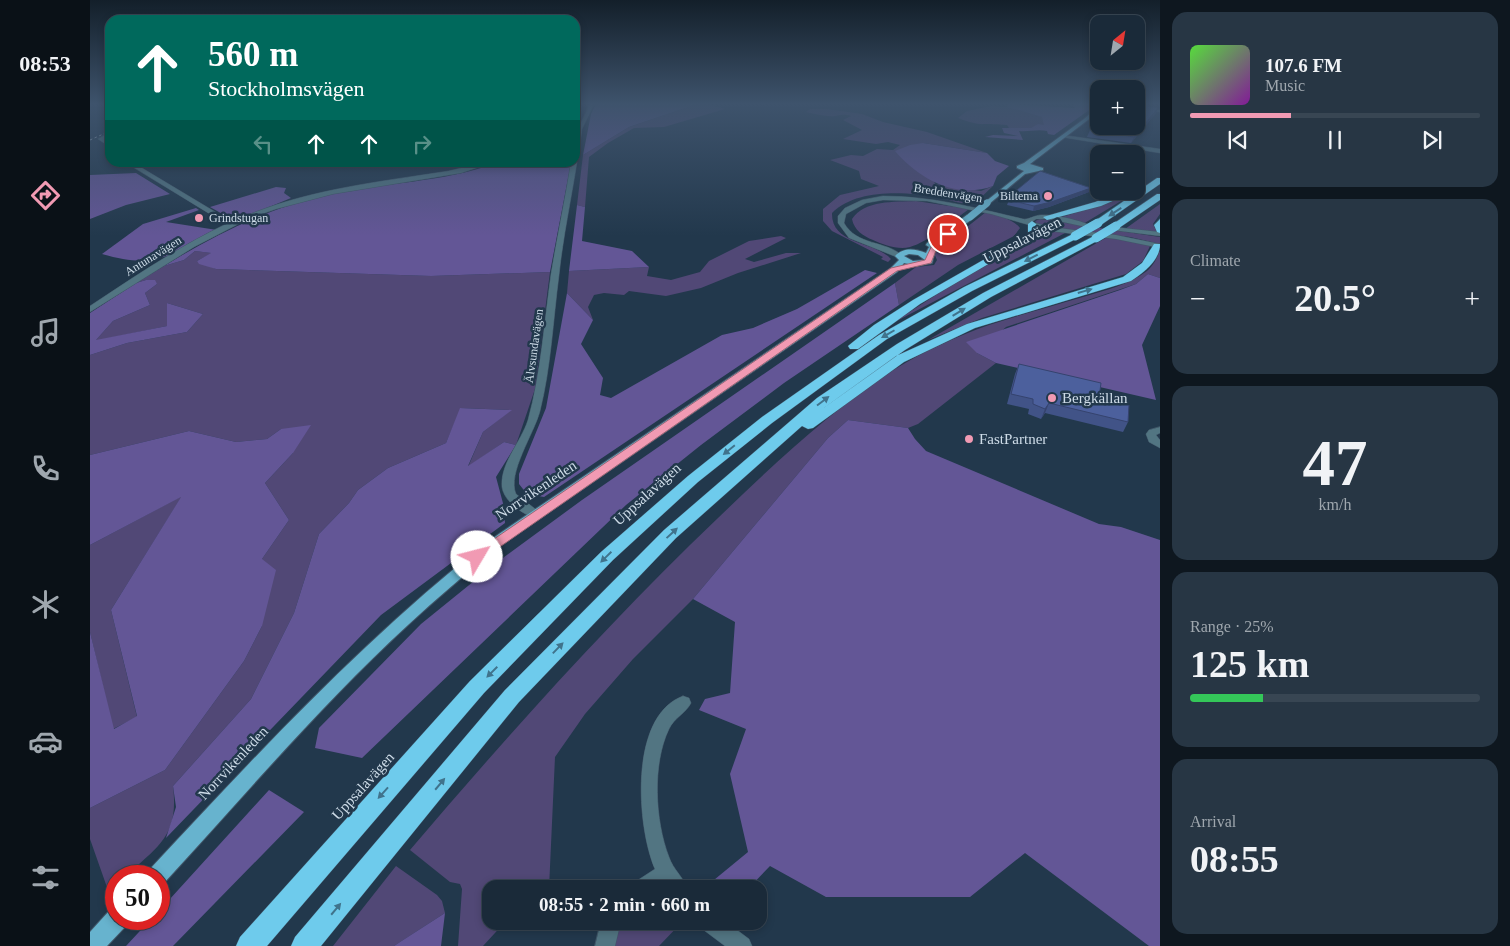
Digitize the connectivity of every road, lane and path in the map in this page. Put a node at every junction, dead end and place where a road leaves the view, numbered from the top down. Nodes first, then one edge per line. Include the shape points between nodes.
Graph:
1 (1046, 148) edge
2 (1059, 148) edge
3 (1140, 148) edge
4 (1056, 151) dead end
5 (1160, 151) edge
6 (1022, 166) junction
7 (135, 167) edge
8 (475, 167) edge
9 (573, 167) edge
10 (1030, 171) junction
11 (1160, 174) edge
12 (1160, 180) edge
13 (1145, 184) edge
14 (1160, 196) edge
15 (1108, 200) edge
16 (988, 202) junction
17 (988, 211) junction
18 (1037, 220) junction
19 (1160, 222) edge
20 (232, 225) junction
21 (1159, 239) edge
22 (936, 242) junction
23 (876, 247) junction
24 (909, 252) junction
25 (928, 257) junction
26 (898, 262) junction
27 (916, 264) junction
28 (90, 310) edge
29 (767, 420) junction
30 (1160, 430) edge
31 (1160, 444) edge
32 (733, 478) junction
33 (537, 515) junction
34 (683, 703) dead end
35 (167, 865) edge
36 (667, 873) junction
37 (656, 880) edge
38 (672, 880) edge
39 (107, 930) edge
40 (608, 930) edge
41 (720, 930) edge
42 (92, 946) edge
43 (249, 946) edge
44 (304, 946) edge
45 (604, 946) edge
46 (742, 946) edge

1 - 6 main road
2 - 4 main road
3 - 5 street
6 - 10 main road
6 - 10 main road via 1042,165 1039,170
6 - 16 main road
7 - 20 street
8 - 20 street, Antunavägen via 301,199
9 - 33 street, Älvsundavägen via 539,397 530,429 508,475 508,488 514,499
10 - 16 main road via 1023,173
11 - 13 highway
12 -> 29 highway, Uppsalavägen, bridge via 1098,223 968,289 883,337
32 -> 14 highway, bridge via 822,401 901,347 987,295 1096,238
15 - 18 highway
16 - 22 main road, bridge
17 - 18 street, Breddenvägen
17 - 18 street, Breddenvägen
17 - 23 street, Breddenvägen via 937,201 895,198 863,202 844,211 841,217 845,230
18 - 21 street via 1093,226
18 - 21 street via 1052,229
18 - 29 highway via 1032,234 1018,245 871,332
19 - 21 highway
20 - 28 street, Antunavägen via 176,255
32 -> 21 highway via 900,359 971,326 1127,279 1149,263
22 - 24 main road
22 - 25 main road
23 - 24 street, Breddenvägen
23 - 26 street, Breddenvägen via 894,252
24 - 25 main road
24 - 26 main road
25 - 27 main road, Norrvikenleden via 930,259 926,263
26 - 27 main road, Norrvikenleden
26 - 27 main road
26 - 33 main road, Norrvikenleden
29 -> 43 highway, Uppsalavägen via 693,479 607,556 491,674
30 - 31 street via 1151,434 1153,440
44 -> 32 highway via 512,696 670,534
33 - 35 main road, Norrvikenleden via 446,580 410,612 278,745
34 - 36 street via 665,721 651,762 650,810 655,839
36 - 37 street
36 - 38 street
39 - 42 main road
40 - 45 street
41 - 46 street

